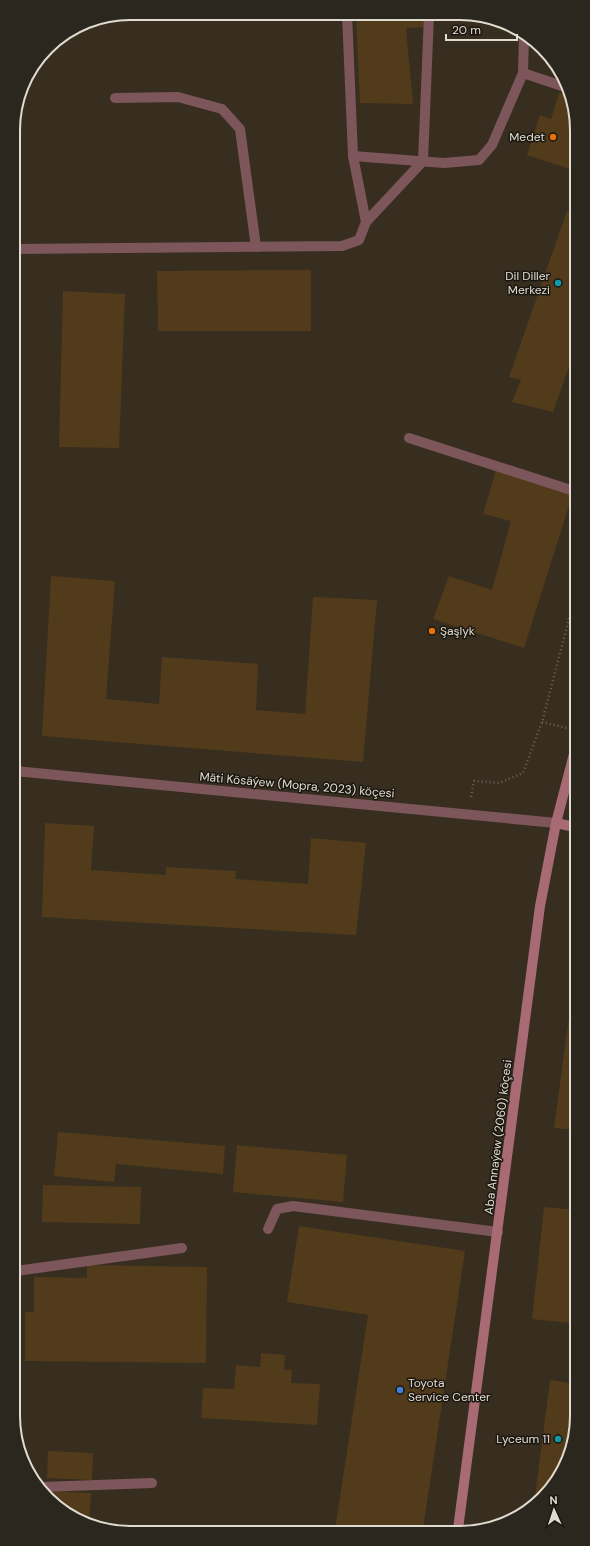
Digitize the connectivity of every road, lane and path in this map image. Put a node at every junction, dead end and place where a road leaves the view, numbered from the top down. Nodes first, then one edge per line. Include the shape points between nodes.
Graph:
1 (347, 20) edge
2 (429, 20) edge
3 (524, 41) edge
4 (523, 73) junction
5 (560, 83) edge
6 (115, 98) dead end
7 (352, 156) junction
8 (423, 161) junction
9 (366, 222) junction
10 (256, 247) junction
11 (20, 249) edge
12 (409, 438) dead end
13 (570, 490) edge
14 (570, 615) edge
15 (542, 722) junction
16 (570, 729) edge
17 (570, 769) edge
18 (20, 771) edge
19 (469, 814) junction
20 (556, 823) junction
21 (570, 826) edge
22 (268, 1229) dead end
23 (498, 1232) junction
24 (182, 1248) dead end
25 (20, 1270) edge
26 (152, 1483) dead end
27 (46, 1487) edge
28 (458, 1526) edge

1 - 7 street
2 - 8 street
3 - 4 street
4 - 5 street
4 - 8 street via 492,145 479,160 444,163
6 - 10 street via 178,97 222,108 240,129
7 - 8 street
7 - 9 street
8 - 9 street
9 - 10 street via 359,240 342,246
10 - 11 street
12 - 13 street
14 - 15 path
15 - 16 path
15 - 19 path via 523,772 499,783 474,781
17 - 20 street, Aba Annaýew (2060) köçesi
18 - 19 street, Mäti Kösäýew (Mopra, 2023) köçesi
19 - 20 street, Mäti Kösäýew (Mopra, 2023) köçesi
20 - 21 street, Mäti Kösäýew (Mopra, 2023) köçesi
20 - 23 street, Aba Annaýew (2060) köçesi via 540,906
22 - 23 street via 277,1209 293,1206
23 - 28 street, Aba Annaýew (2060) köçesi
24 - 25 street
26 - 27 street

